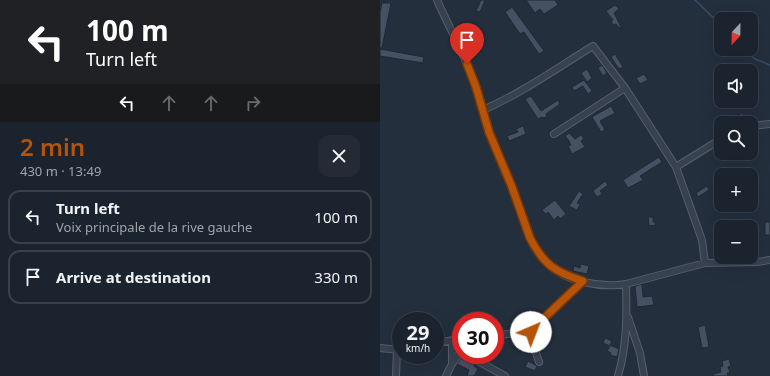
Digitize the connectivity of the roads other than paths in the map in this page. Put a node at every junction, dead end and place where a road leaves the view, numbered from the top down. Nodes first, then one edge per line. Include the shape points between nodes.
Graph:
1 (437, 0) edge
2 (624, 88) junction
3 (483, 110) junction
4 (770, 124) edge
5 (758, 125) edge
6 (554, 134) dead end
7 (714, 143) edge
8 (676, 167) junction
9 (770, 260) edge
10 (705, 263) junction
11 (583, 281) junction
12 (626, 284) junction
13 (627, 313) junction
14 (530, 328) junction
15 (504, 334) edge
16 (452, 340) edge
17 (444, 341) edge
18 (380, 348) edge
19 (392, 349) edge
20 (538, 362) dead end
21 (397, 364) edge
22 (452, 364) edge
23 (483, 364) edge
24 (396, 376) edge
25 (446, 376) edge
26 (505, 376) edge
27 (618, 376) edge
28 (644, 376) edge

1 - 3 street via 463,52
2 - 3 street via 593,46 502,102
2 - 6 street
2 - 8 street
3 - 11 street via 497,154 534,246 546,263 560,273
4 - 5 street
7 - 8 street
8 - 10 street via 702,240
9 - 10 street
10 - 12 street
11 - 12 street via 613,286
11 - 14 street
12 - 13 street
13 - 27 street
13 - 28 street via 640,353
14 - 15 street
14 - 20 street
16 - 17 street
18 - 19 street
21 - 24 street
22 - 25 street
23 - 26 street

